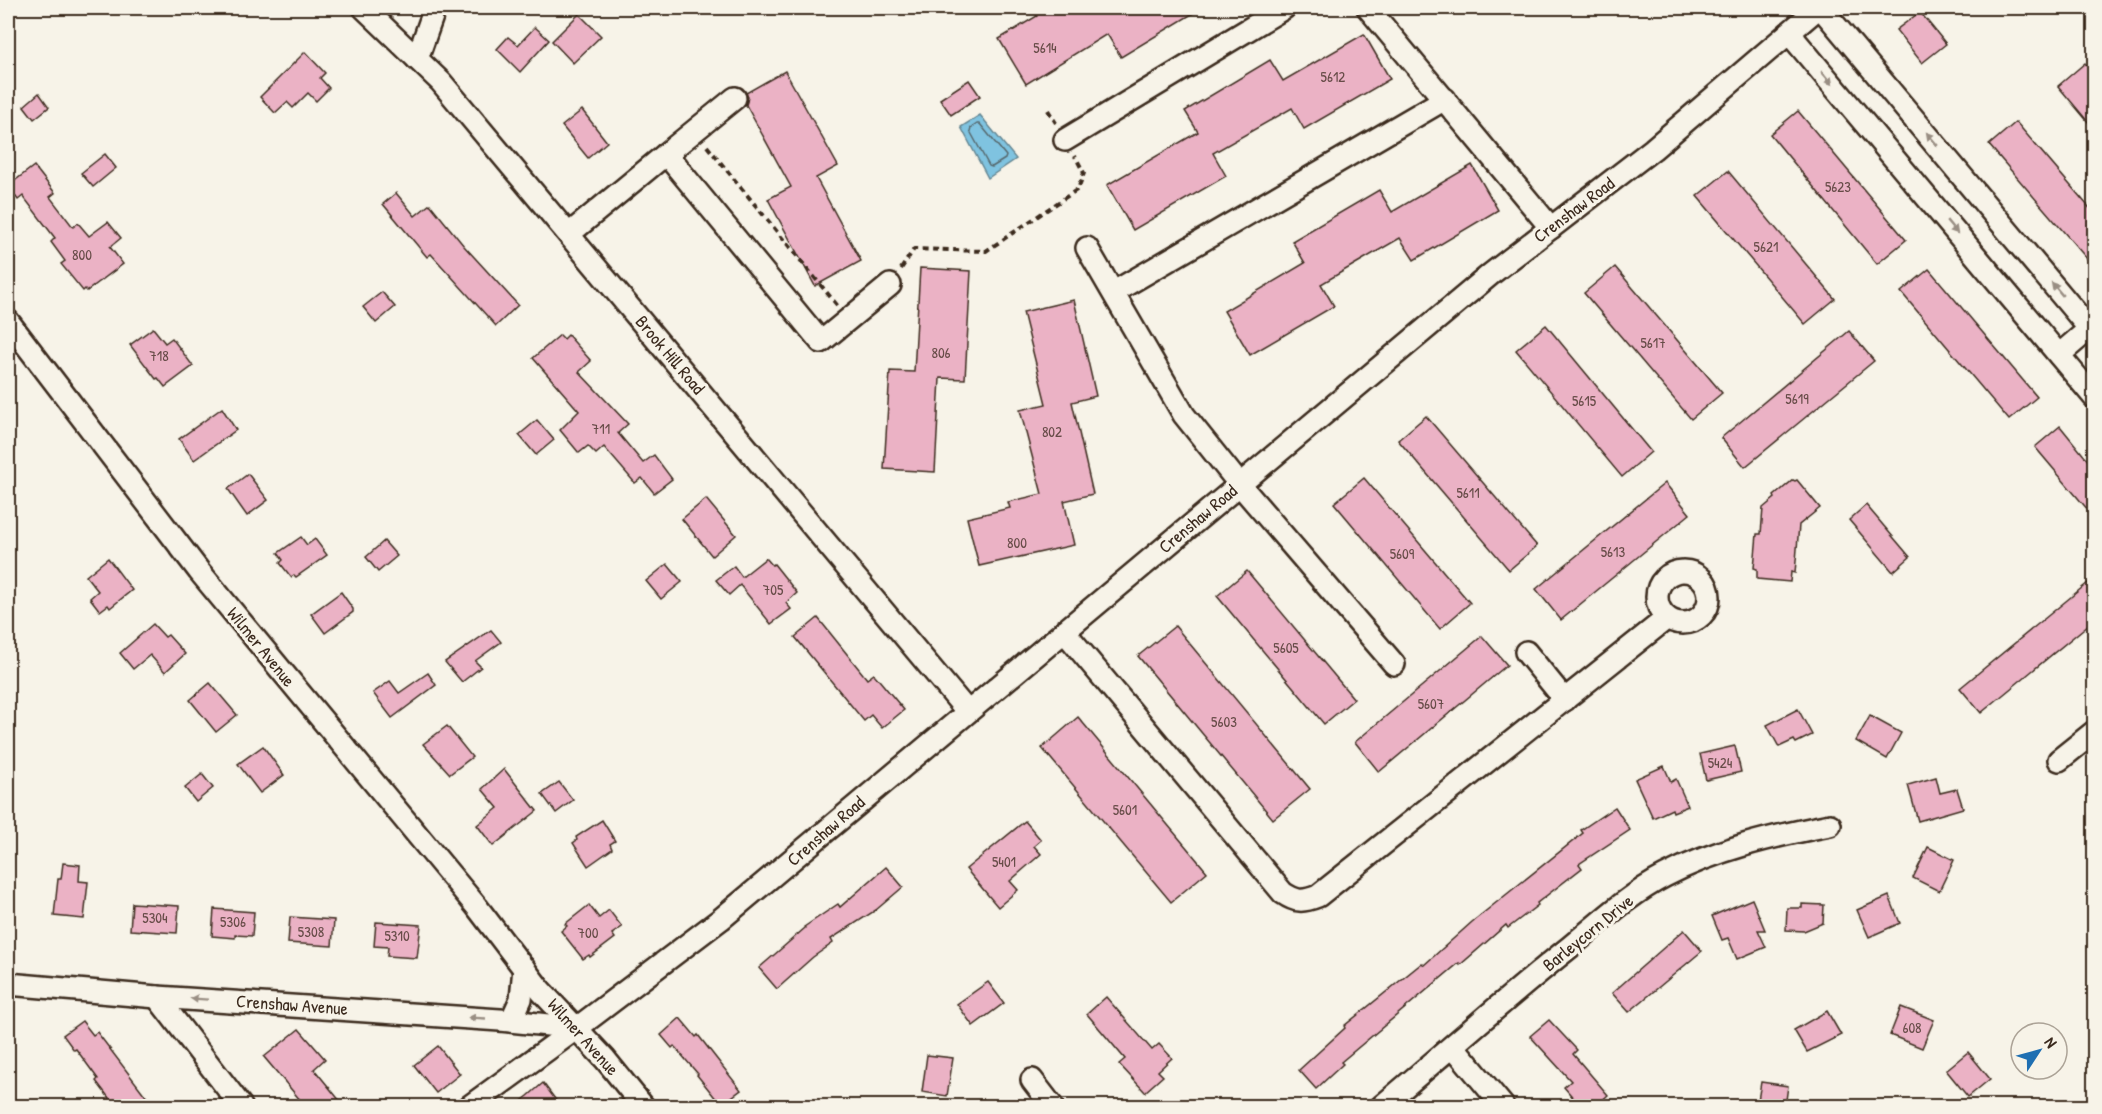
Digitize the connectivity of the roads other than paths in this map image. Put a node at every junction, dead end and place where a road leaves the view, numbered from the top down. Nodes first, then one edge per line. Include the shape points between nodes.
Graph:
1 (364, 8) edge
2 (435, 8) edge
3 (1284, 8) edge
4 (1368, 8) edge
5 (1820, 8) edge
6 (1789, 33) junction
7 (417, 59) junction
8 (735, 98) dead end
9 (1444, 99) junction
10 (1065, 140) road end
11 (666, 154) junction
12 (1551, 228) junction
13 (569, 234) junction
14 (1088, 248) dead end
15 (890, 285) road end
16 (1113, 292) junction
17 (8, 321) edge
18 (2093, 329) edge
19 (2059, 354) junction
20 (2094, 397) edge
21 (1240, 484) junction
22 (1667, 618) dead end
23 (1064, 631) junction
24 (1526, 652) dead end
25 (1394, 664) dead end
26 (1565, 700) junction
27 (967, 711) junction
28 (2094, 732) edge
29 (2059, 760) dead end
30 (1830, 825) dead end
31 (524, 968) junction
32 (8, 984) edge
33 (157, 997) junction
34 (511, 1021) junction
35 (577, 1028) junction
36 (1453, 1046) junction
37 (1032, 1080) dead end
38 (241, 1107) edge
39 (470, 1107) edge
40 (643, 1107) edge
41 (1052, 1107) edge
42 (1382, 1107) edge
43 (1503, 1107) edge

1 - 7 street, Brook Hill Road
2 - 7 street
3 - 10 street
4 - 9 street
5 - 6 street, Crenshaw Road
18 -> 5 street
6 - 12 street, Crenshaw Road via 1653,149
6 -> 19 street
7 - 13 street, Brook Hill Road via 441,82
8 - 11 street
9 - 12 street
9 - 16 street
11 - 13 street
11 - 15 street via 821,342
12 - 21 street, Crenshaw Road
13 - 27 street, Brook Hill Road
14 - 16 street
16 - 21 street via 1184,416
17 - 31 street, Wilmer Avenue via 199,571
18 - 19 street
19 - 20 street
21 - 23 street, Crenshaw Road
21 - 25 street
22 - 26 street
23 - 26 street via 1283,893 1294,901 1318,896
23 - 27 street, Crenshaw Road
24 - 26 street
27 - 35 street, Crenshaw Road via 721,919
28 - 29 street
30 - 36 street, Barleycorn Drive via 1719,852 1665,876 1634,895
31 - 34 street, Wilmer Avenue via 521,999
31 - 35 street, Wilmer Avenue
32 - 33 street, Crenshaw Avenue
34 -> 33 street, Crenshaw Avenue
33 - 38 street
34 - 35 street, Crenshaw Avenue
35 - 39 street, Crenshaw Road
35 - 40 street, Wilmer Avenue
36 - 42 street, Barleycorn Drive
36 - 43 street
37 - 41 street

